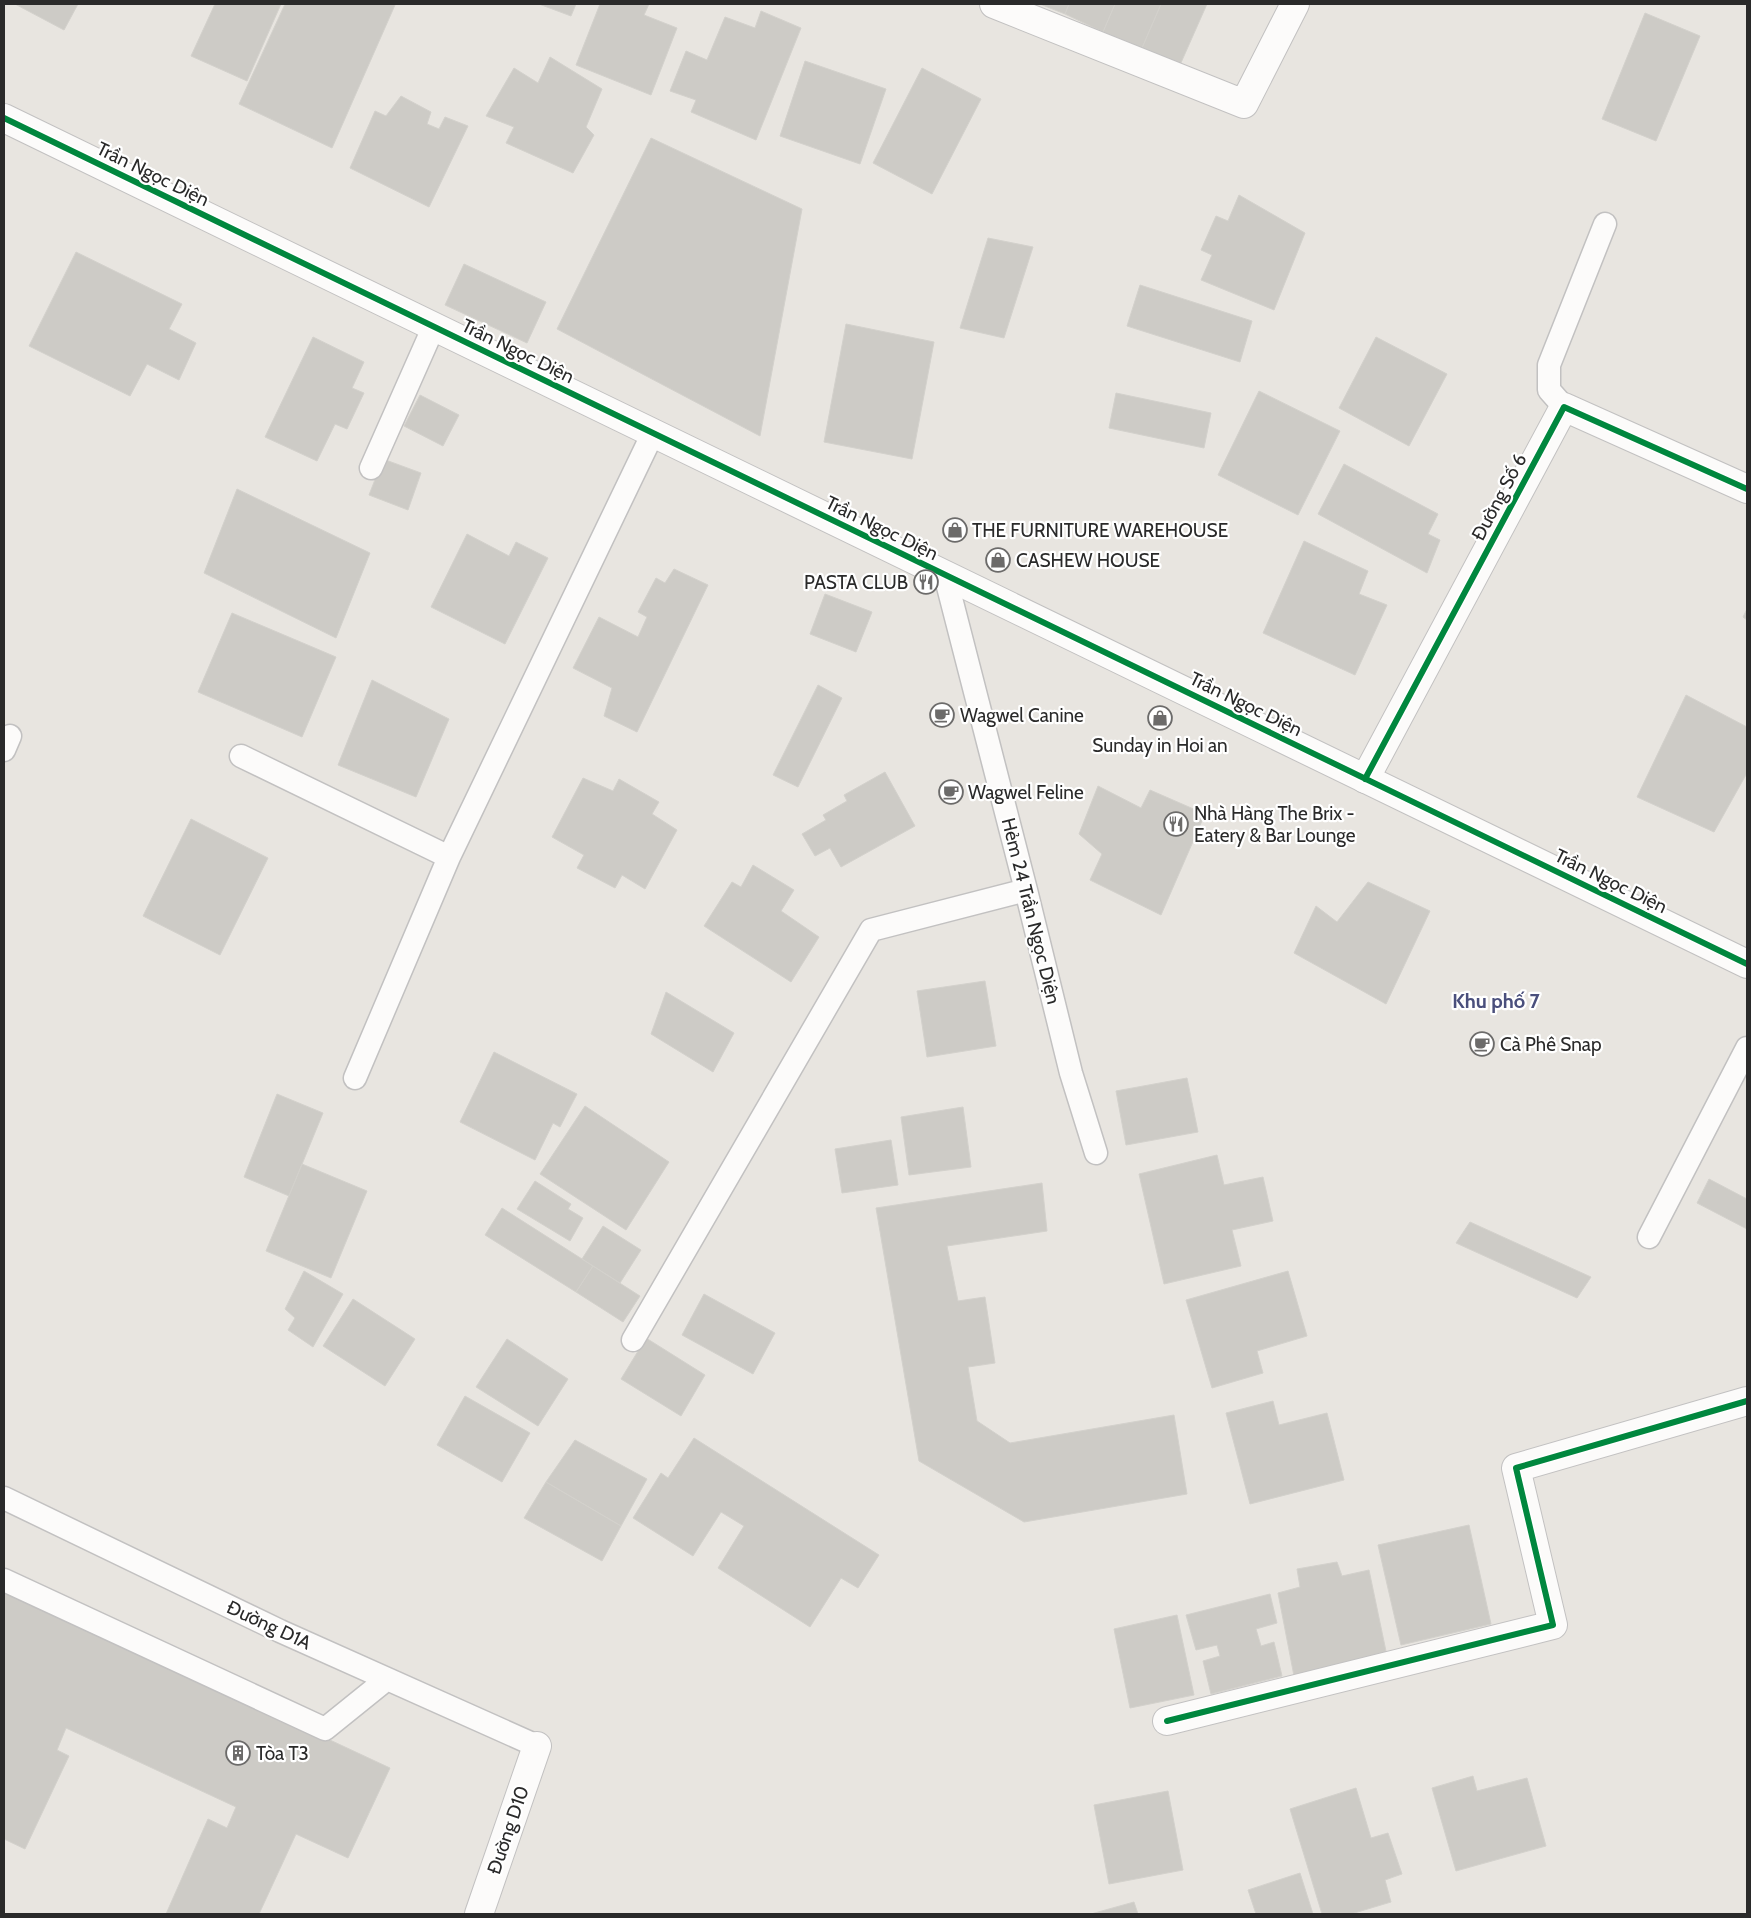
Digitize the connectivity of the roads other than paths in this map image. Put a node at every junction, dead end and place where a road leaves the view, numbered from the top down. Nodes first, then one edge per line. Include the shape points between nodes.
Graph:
1 (994, 4) edge
2 (1295, 4) edge
3 (4, 118) edge
4 (1605, 224) dead end
5 (434, 326) junction
6 (1564, 407) junction
7 (652, 433) junction
8 (371, 468) dead end
9 (1747, 489) edge
10 (944, 575) junction
11 (241, 756) dead end
12 (1365, 779) junction
13 (449, 857) junction
14 (1026, 890) junction
15 (1747, 964) edge
16 (1747, 1048) edge
17 (355, 1078) dead end
18 (1096, 1153) dead end
19 (1649, 1237) dead end
20 (633, 1340) dead end
21 (1747, 1401) edge
22 (4, 1498) edge
23 (4, 1580) edge
24 (387, 1679) junction
25 (1167, 1720) dead end
26 (537, 1746) joint
27 (479, 1914) edge

1 - 2 street via 1244,104
3 - 5 street, Trần Ngọc Diện
4 - 6 lane via 1549,365 1550,390
5 - 7 street, Trần Ngọc Diện
5 - 8 lane
6 - 9 street
6 - 12 street, Đường Số 6
7 - 10 street, Trần Ngọc Diện
7 - 13 lane
10 - 12 street, Trần Ngọc Diện
10 - 14 lane, Hẻm 24 Trần Ngọc Diện
11 - 13 lane
12 - 15 street, Trần Ngọc Diện
13 - 17 lane
14 - 18 lane, Hẻm 24 Trần Ngọc Diện via 1071,1073
14 - 20 lane via 871,930
16 - 19 lane
21 - 25 street via 1516,1468 1553,1625
22 - 24 lane, Đường D1A
23 - 24 lane via 325,1728
24 - 26 lane, Đường D1A
26 - 27 street, Đường D10

